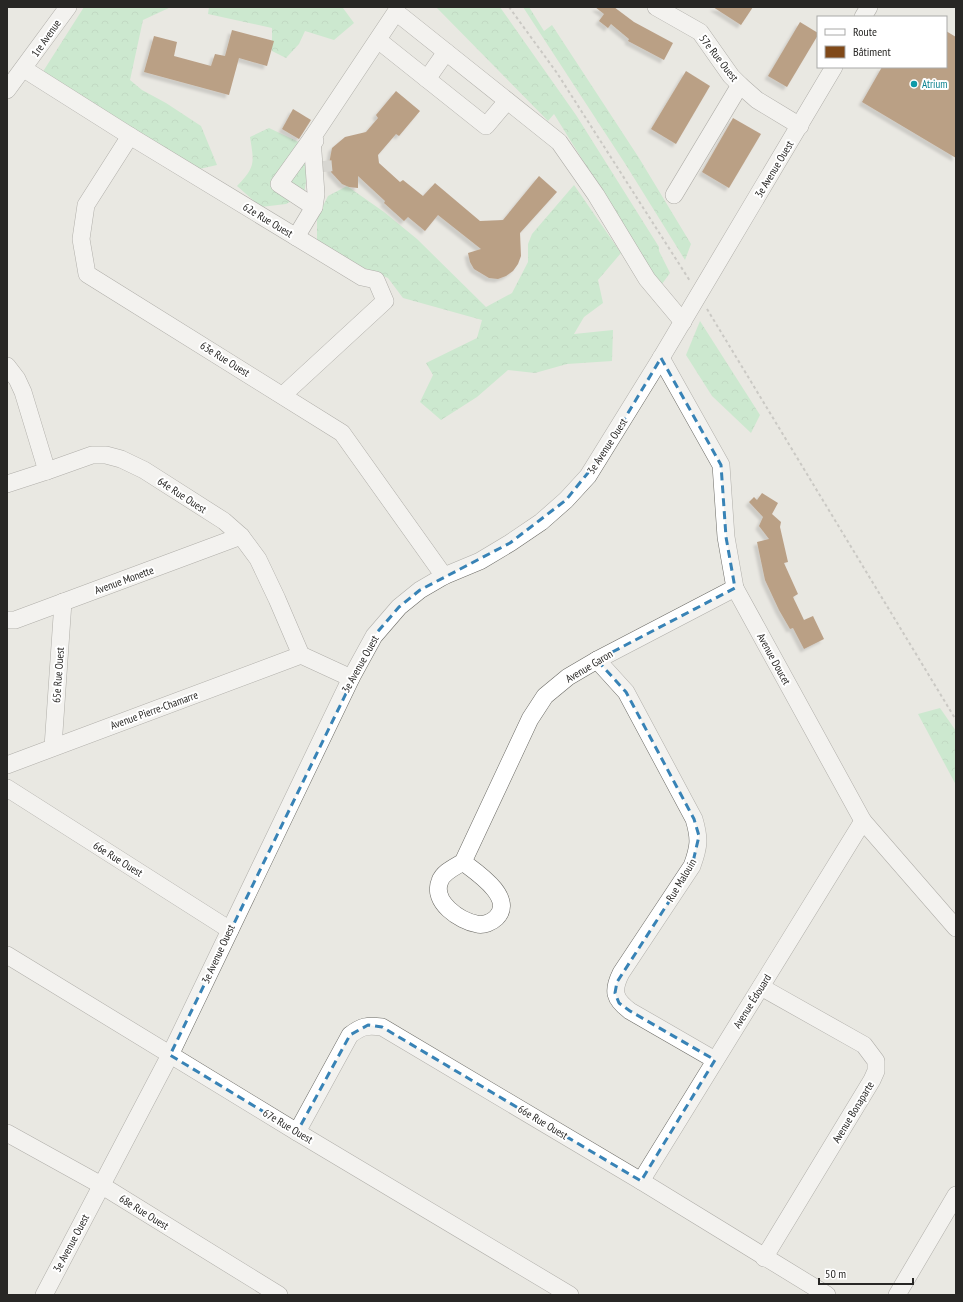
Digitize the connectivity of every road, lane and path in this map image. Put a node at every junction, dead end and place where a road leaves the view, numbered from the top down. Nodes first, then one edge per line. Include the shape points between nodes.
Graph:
1 (68, 7) edge
2 (509, 7) edge
3 (656, 7) edge
4 (869, 7) edge
5 (864, 16) edge
6 (378, 40) junction
7 (446, 52) junction
8 (833, 68) edge
9 (24, 69) junction
10 (426, 79) junction
11 (740, 85) junction
12 (7, 90) edge
13 (507, 100) junction
14 (7, 102) edge
15 (800, 126) junction
16 (130, 136) junction
17 (312, 138) junction
18 (674, 195) dead end
19 (315, 201) junction
20 (296, 237) junction
21 (690, 281) dead end
22 (706, 306) dead end
23 (682, 322) junction
24 (661, 358) junction
25 (7, 366) edge
26 (283, 395) junction
27 (47, 471) junction
28 (7, 484) edge
29 (241, 536) junction
30 (444, 576) junction
31 (735, 588) junction
32 (63, 602) junction
33 (7, 620) edge
34 (301, 655) junction
35 (597, 660) junction
36 (351, 678) junction
37 (956, 720) edge
38 (53, 747) junction
39 (7, 765) edge
40 (7, 788) edge
41 (863, 821) junction
42 (463, 862) dead end
43 (956, 928) edge
44 (230, 930) junction
45 (7, 955) edge
46 (761, 987) junction
47 (170, 1055) junction
48 (715, 1060) junction
49 (297, 1132) junction
50 (7, 1133) edge
51 (641, 1180) junction
52 (101, 1185) junction
53 (956, 1195) edge
54 (764, 1258) junction
55 (44, 1295) edge
56 (279, 1295) edge
57 (570, 1295) edge
58 (827, 1295) edge
59 (897, 1295) edge

1 - 9 street, 1re Avenue
2 - 21 path via 561,80
3 - 11 street, 57e Rue Ouest via 700,32
4 - 5 street
6 - 7 street via 396,12
6 - 10 street
6 - 17 street
7 - 10 street
7 - 13 street
8 - 15 street, 3e Avenue Ouest
9 - 12 street, 1re Avenue
9 - 14 street, 1re Avenue
9 - 16 street, 62e Rue Ouest
10 - 13 street via 486,126
11 - 15 street, 57e Rue Ouest via 757,100
11 - 18 street
13 - 23 street via 559,142 596,195 647,279
15 - 23 street, 3e Avenue Ouest
16 - 20 street, 62e Rue Ouest
16 - 26 street, 63e Rue Ouest via 86,205 81,239 87,274
17 - 19 street
17 - 19 street via 323,152 325,182
17 - 19 street via 279,184
19 - 20 street
20 - 26 street, 62e Rue Ouest via 362,277 376,280 385,301
22 - 37 path
23 - 24 street, 3e Avenue Ouest
24 - 30 street, 3e Avenue Ouest via 600,459 566,500 541,522 510,543 480,561
24 - 31 street, Avenue Doucet via 721,465 726,537
25 - 27 street via 17,378 23,392
26 - 30 street, 63e Rue Ouest via 342,433
27 - 28 street
27 - 29 street, 64e Rue Ouest via 92,455 106,455 121,460 144,470 224,521
29 - 32 street, Avenue Monette
29 - 34 street, 64e Rue Ouest via 258,559
30 - 36 street, 3e Avenue Ouest via 420,590 399,607 374,636
31 - 35 street, Avenue Garon
31 - 41 street, Avenue Doucet
32 - 33 street, Avenue Monette via 15,620
32 - 38 street, 65e Rue Ouest
34 - 36 street
34 - 38 street, Avenue Pierre-Chamarre
35 - 42 street, Avenue Garon via 568,677 545,696 530,719
35 - 48 street, Rue Malouin via 626,692 694,820 699,836 698,850 692,866 621,973 615,993 619,1003 630,1011
36 - 44 street, 3e Avenue Ouest
38 - 39 street, Avenue Pierre-Chamarre
40 - 44 street, 66e Rue Ouest
41 - 43 street, Avenue Doucet
41 - 46 street, Avenue Édouard
44 - 47 street, 3e Avenue Ouest
45 - 47 street, 67e Rue Ouest
46 - 48 street, Avenue Édouard
46 - 54 street, Avenue Bonaparte via 864,1045 876,1061 876,1071 872,1080
47 - 49 street, 67e Rue Ouest
47 - 52 street, 3e Avenue Ouest
48 - 51 street, Avenue Édouard
49 - 51 street, 66e Rue Ouest via 350,1035 368,1025 382,1026
49 - 57 street, 67e Rue Ouest
50 - 52 street, 68e Rue Ouest
51 - 54 street, 66e Rue Ouest
52 - 55 street, 3e Avenue Ouest
52 - 56 street, 68e Rue Ouest
53 - 59 street
54 - 58 street, 66e Rue Ouest

